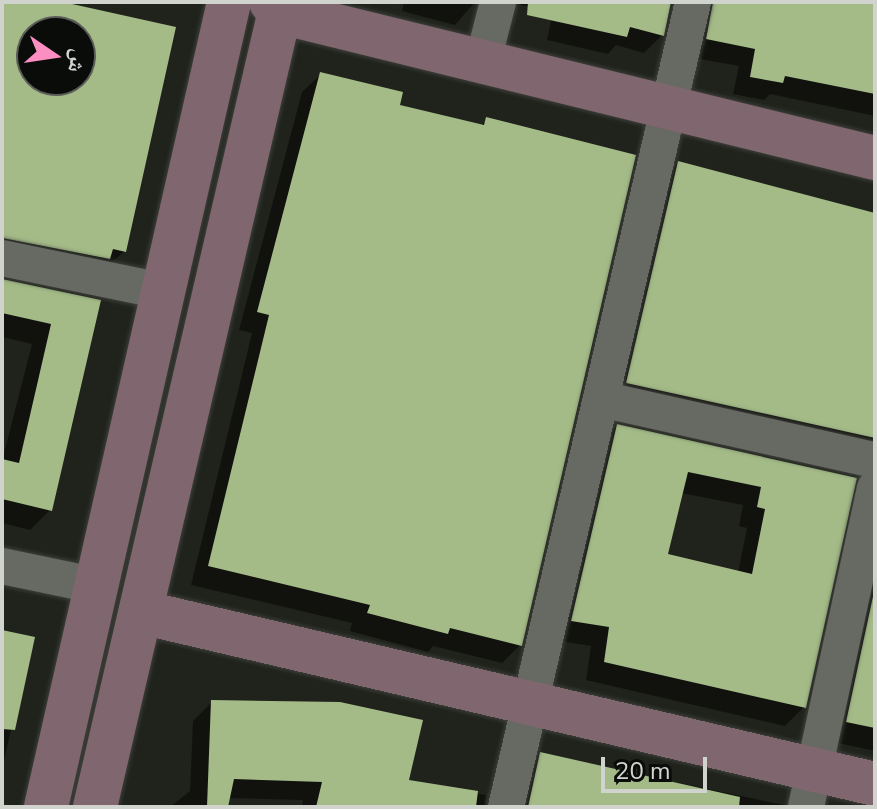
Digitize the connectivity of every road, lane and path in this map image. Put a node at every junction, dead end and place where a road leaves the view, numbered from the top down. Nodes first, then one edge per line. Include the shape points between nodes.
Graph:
1 (498, 2) edge
2 (693, 2) edge
3 (223, 3) edge
4 (278, 5) edge
5 (483, 60) junction
6 (668, 104) junction
7 (875, 158) edge
8 (2, 258) edge
9 (162, 291) junction
10 (601, 399) junction
11 (875, 460) edge
12 (875, 488) edge
13 (2, 566) edge
14 (93, 585) junction
15 (141, 612) junction
16 (529, 703) junction
17 (875, 784) edge
18 (810, 788) edge
19 (46, 807) edge
20 (95, 807) edge
21 (506, 807) edge

1 - 5 street
2 - 6 street
3 - 9 street
4 - 5 street
4 - 15 street
5 - 6 street
6 - 7 street
6 - 10 street
8 - 9 street
9 - 14 street
10 - 11 street
10 - 16 street
12 - 18 street
13 - 14 street
14 - 19 street
15 - 16 street
15 - 20 street
16 - 18 street
16 - 21 street
17 - 18 street

